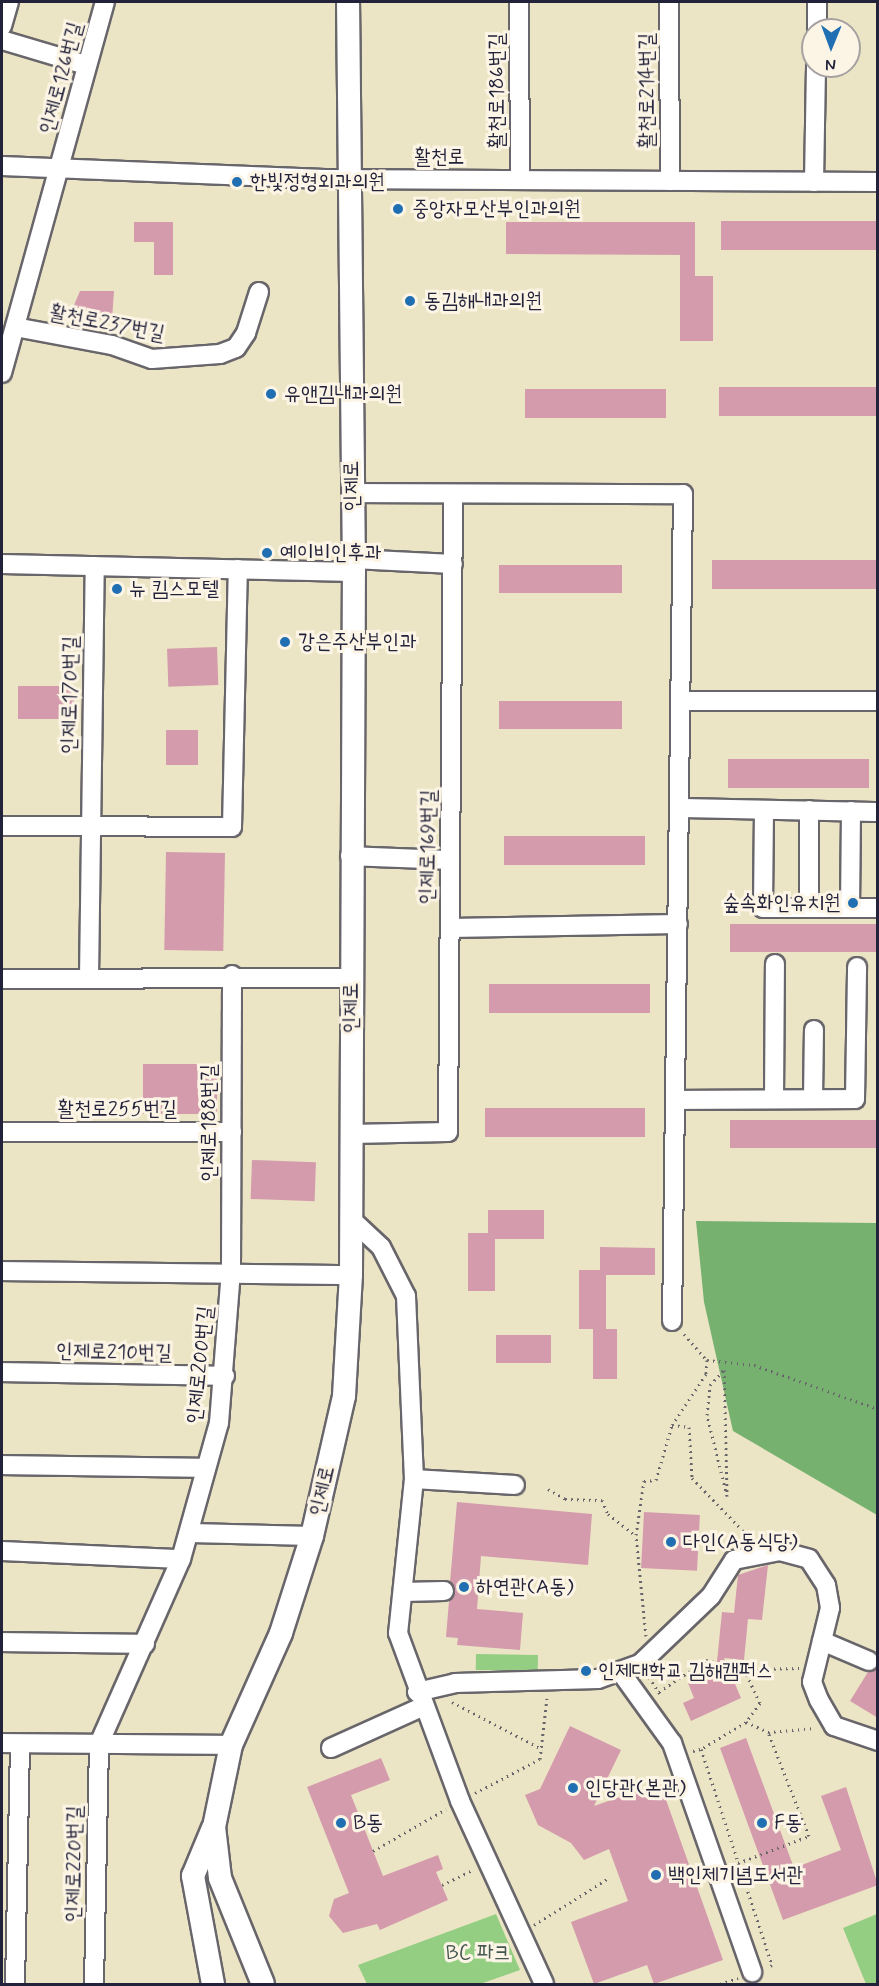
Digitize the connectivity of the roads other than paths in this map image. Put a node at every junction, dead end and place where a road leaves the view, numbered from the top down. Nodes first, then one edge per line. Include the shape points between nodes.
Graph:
1 (9, 2) edge
2 (105, 2) edge
3 (348, 2) edge
4 (519, 2) edge
5 (669, 2) edge
6 (817, 2) edge
7 (817, 18) edge
8 (2, 26) edge
9 (2, 40) edge
10 (86, 65) junction
11 (816, 78) edge
12 (2, 166) edge
13 (60, 167) junction
14 (350, 179) junction
15 (520, 180) junction
16 (670, 181) junction
17 (814, 182) junction
18 (878, 182) edge
19 (259, 292) dead end
20 (15, 327) junction
21 (4, 352) edge
22 (2, 373) edge
23 (352, 493) junction
24 (453, 494) junction
25 (2, 564) edge
26 (453, 564) junction
27 (95, 566) junction
28 (353, 566) junction
29 (238, 569) junction
30 (681, 701) junction
31 (878, 701) edge
32 (680, 808) junction
33 (764, 810) junction
34 (809, 810) junction
35 (851, 811) junction
36 (878, 812) edge
37 (90, 825) junction
38 (2, 826) edge
39 (350, 856) junction
40 (450, 860) junction
41 (809, 908) junction
42 (850, 908) junction
43 (878, 908) edge
44 (678, 924) junction
45 (450, 928) junction
46 (775, 964) dead end
47 (857, 967) dead end
48 (232, 975) junction
49 (89, 978) junction
50 (351, 978) junction
51 (2, 979) edge
52 (814, 1030) dead end
53 (774, 1099) junction
54 (813, 1099) junction
55 (675, 1100) junction
56 (2, 1132) edge
57 (231, 1132) junction
58 (350, 1134) junction
59 (351, 1219) junction
60 (2, 1271) edge
61 (231, 1271) junction
62 (351, 1275) junction
63 (672, 1321) road end
64 (2, 1372) edge
65 (225, 1376) junction
66 (2, 1465) edge
67 (206, 1468) junction
68 (414, 1479) junction
69 (515, 1485) dead end
70 (191, 1533) junction
71 (312, 1536) junction
72 (2, 1551) edge
73 (181, 1559) junction
74 (444, 1591) dead end
75 (403, 1592) junction
76 (822, 1641) junction
77 (2, 1642) edge
78 (145, 1644) junction
79 (869, 1661) dead end
80 (620, 1671) junction
81 (419, 1699) junction
82 (878, 1741) edge
83 (2, 1743) edge
84 (20, 1744) junction
85 (99, 1744) junction
86 (231, 1745) junction
87 (331, 1748) dead end
88 (214, 1827) junction
89 (756, 1971) road end
90 (15, 1984) edge
91 (94, 1984) edge
92 (213, 1984) edge
93 (262, 1984) edge
94 (544, 1984) edge

1 - 8 street
2 - 10 street, 인제로126번길
3 - 14 main road, 인제로
4 - 15 street, 활천로186번길
5 - 16 street, 활천로214번길
6 - 7 street
9 - 10 street
10 - 13 street, 인제로126번길
11 - 17 street
12 - 13 street, 활천로
13 - 14 street, 활천로
13 - 20 street, 활천로237번길
14 - 15 street, 활천로
14 - 23 main road, 인제로
15 - 16 street, 활천로
16 - 17 street, 활천로
17 - 18 street, 활천로
19 - 20 street, 활천로237번길 via 246,333 236,348 220,354 152,359 112,345
20 - 21 street, 활천로237번길
21 - 22 street, 활천로237번길
23 - 24 street
23 - 28 main road, 인제로
24 - 26 street, 인제로169번길
24 - 30 street via 683,494
25 - 27 street
26 - 28 street
26 - 40 street, 인제로169번길
27 - 29 street
27 - 37 street, 인제로170번길
28 - 29 street
28 - 39 main road, 인제로
29 - 37 street via 232,827
30 - 31 street
30 - 32 street
32 - 33 street
32 - 44 street
33 - 34 street
33 - 41 street via 764,908
34 - 35 street
34 - 41 street
35 - 36 street
35 - 42 street
37 - 38 street
37 - 49 street, 인제로170번길
39 - 40 street
39 - 50 main road, 인제로
40 - 45 street, 인제로169번길
41 - 42 street
42 - 43 street
44 - 45 street
44 - 55 street
45 - 58 street, 인제로169번길 via 448,1132
46 - 53 street
47 - 54 street via 855,1099
48 - 49 street
48 - 50 street
48 - 57 street, 인제로188번길
49 - 51 street
50 - 58 main road, 인제로
52 - 54 street
53 - 54 street
53 - 55 street
55 - 63 street
56 - 57 street, 활천로255번길
57 - 61 street, 인제로188번길
58 - 59 main road, 인제로
59 - 62 main road, 인제로
59 - 68 street via 381,1247 406,1296
60 - 61 street
61 - 62 street
61 - 65 street, 인제로200번길
62 - 71 main road, 인제로 via 344,1396
64 - 65 street, 인제로210번길
65 - 67 street, 인제로200번길
66 - 67 street
67 - 70 street, 인제로200번길
68 - 69 street
68 - 75 street
70 - 71 street
70 - 73 street
71 - 86 main road, 인제로 via 282,1633
72 - 73 street
73 - 78 street
74 - 75 street
75 - 81 street via 398,1633
76 - 79 street
76 - 80 street via 830,1608 826,1585 809,1559 765,1553 734,1560 711,1596 648,1655
76 - 82 street via 812,1682 834,1726
77 - 78 street
78 - 85 street
80 - 81 street via 598,1679 454,1683
80 - 89 street via 672,1743
81 - 87 street
81 - 94 street via 460,1801
83 - 84 street
84 - 85 street
84 - 90 street
85 - 86 street
85 - 91 street, 인제로220번길
86 - 88 main road, 인제로
88 - 92 main road via 193,1876
88 - 93 main road, 인제로 via 220,1878

